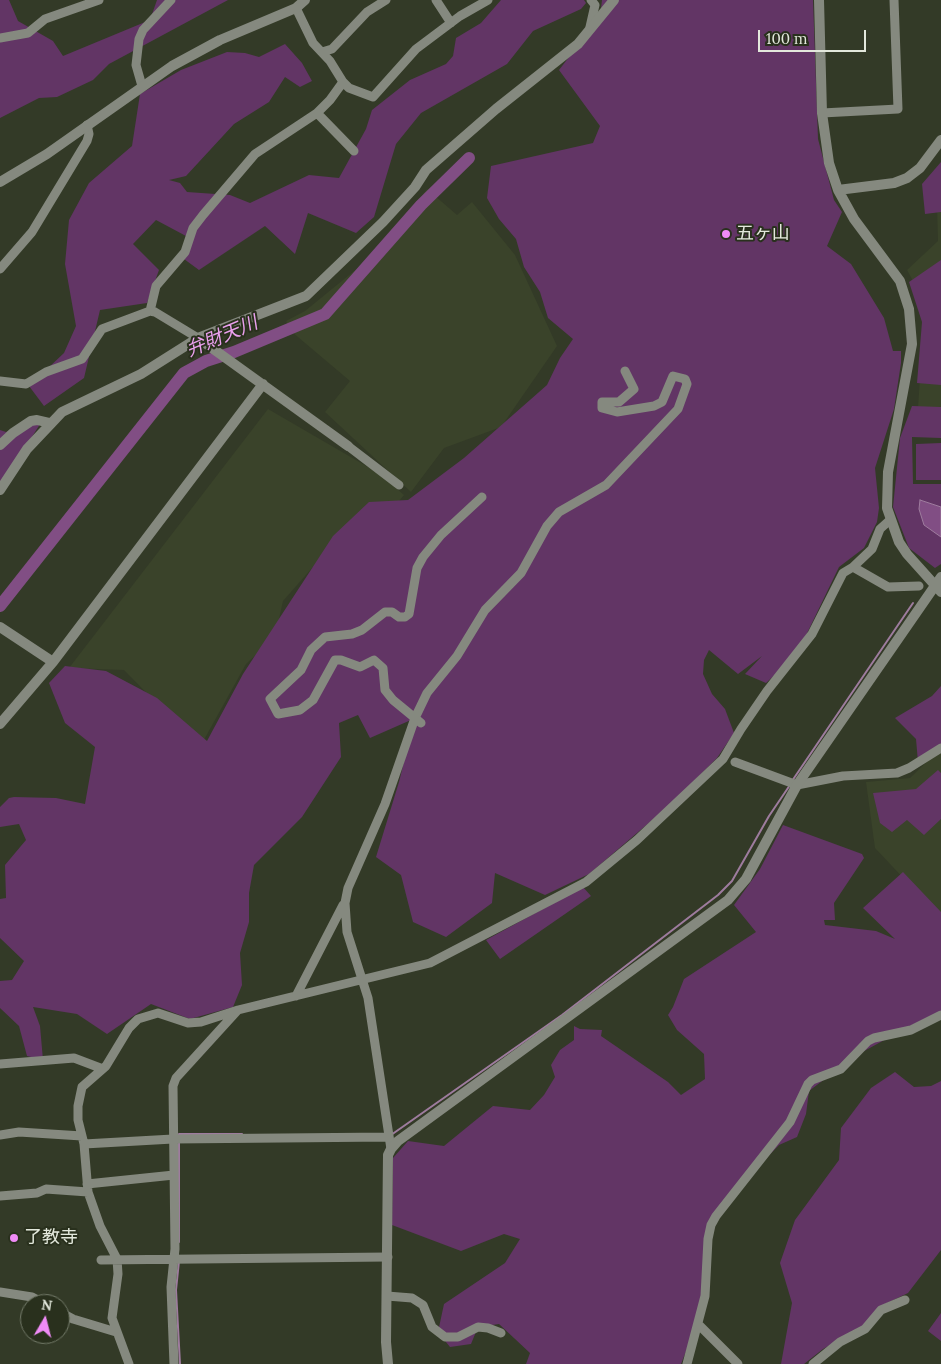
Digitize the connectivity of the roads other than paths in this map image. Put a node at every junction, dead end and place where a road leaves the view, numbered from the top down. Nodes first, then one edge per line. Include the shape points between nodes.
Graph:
1 (99, 0) edge
2 (171, 0) edge
3 (305, 0) edge
4 (386, 0) edge
5 (436, 0) edge
6 (488, 0) edge
7 (591, 0) edge
8 (614, 0) edge
9 (819, 0) edge
10 (894, 0) edge
11 (296, 8) junction
12 (451, 23) junction
13 (589, 30) junction
14 (0, 38) edge
15 (322, 52) junction
16 (343, 82) junction
17 (142, 86) junction
18 (317, 113) junction
19 (822, 113) junction
20 (87, 125) junction
21 (941, 140) edge
22 (354, 151) dead end
23 (0, 182) edge
24 (838, 190) junction
25 (0, 269) edge
26 (150, 311) junction
27 (198, 338) junction
28 (625, 371) dead end
29 (0, 381) edge
30 (263, 384) junction
31 (50, 423) junction
32 (0, 445) edge
33 (348, 446) joint
34 (399, 485) dead end
35 (0, 490) edge
36 (482, 496) dead end
37 (890, 520) junction
38 (853, 567) junction
39 (939, 585) edge
40 (919, 586) dead end
41 (0, 627) edge
42 (53, 662) junction
43 (418, 721) junction
44 (0, 724) edge
45 (941, 748) edge
46 (735, 762) dead end
47 (797, 785) junction
48 (345, 903) junction
49 (364, 980) junction
50 (296, 996) junction
51 (238, 1010) junction
52 (941, 1015) edge
53 (0, 1064) edge
54 (103, 1069) junction
55 (0, 1135) edge
56 (389, 1137) junction
57 (173, 1139) junction
58 (83, 1140) junction
59 (391, 1149) junction
60 (174, 1175) junction
61 (88, 1188) junction
62 (0, 1196) edge
63 (388, 1257) junction
64 (174, 1258) junction
65 (117, 1259) junction
66 (101, 1260) dead end
67 (0, 1292) edge
68 (20, 1295) edge
69 (387, 1296) junction
70 (905, 1300) dead end
71 (70, 1317) edge
72 (698, 1324) junction
73 (116, 1332) junction
74 (501, 1333) dead end
75 (129, 1364) edge
76 (174, 1364) edge
77 (388, 1364) edge
78 (687, 1364) edge
79 (738, 1364) edge
80 (813, 1364) edge

1 - 14 street via 45,19 28,33
2 - 17 street via 143,30 139,39 136,65
3 - 11 street
4 - 15 street via 367,12 332,49
5 - 12 street
6 - 12 street
7 - 13 street via 595,5
8 - 13 street
9 - 19 street
10 - 19 street via 898,109
11 - 15 street via 313,43
11 - 17 street via 211,45
12 - 16 street via 416,49 373,97 349,88
13 - 27 street via 578,44 426,170 363,243 306,296
15 - 16 street
16 - 18 street
17 - 20 street
18 - 22 street
18 - 26 street via 255,154 203,215 193,228 184,252 156,286
19 - 24 street via 828,163
20 - 23 street
20 - 25 street via 87,141 32,232
21 - 24 street via 920,168 907,178 894,183
24 - 37 street via 854,219 900,281 910,309 912,344 886,490
26 - 27 street
26 - 29 street via 102,329 82,359 46,372 26,384
27 - 30 street
27 - 31 street via 140,374 74,405
28 - 43 street via 634,389 619,402 602,402 602,408 617,412 654,406 662,402 673,376 685,379 687,384 678,409 606,485 558,512 521,573 485,610 457,656 427,693
30 - 33 street
30 - 42 street
31 - 32 street via 31,421
31 - 35 street via 27,449
33 - 34 street
36 - 43 street via 423,557 417,568 409,614 399,617 385,612 362,630 325,637 311,650 301,670 270,699 278,714 300,710 313,700 335,660 360,667 374,660 384,668 385,690
37 - 38 street via 880,530 872,548
37 - 39 street via 907,554
38 - 40 street via 888,587
38 - 49 street via 843,573 812,634 767,691 723,760 637,840 586,882 430,963
39 - 47 street
41 - 42 street
42 - 44 street
43 - 48 street via 348,888
45 - 47 street via 897,773 843,776
46 - 47 street
47 - 59 street via 746,879 728,900
48 - 49 street via 346,932
48 - 50 street
49 - 50 street
49 - 56 street
50 - 51 street
51 - 54 street via 188,1023 158,1013 148,1014 129,1028
51 - 57 street via 176,1078 173,1086
52 - 72 street via 911,1030 883,1034 868,1041 841,1069 808,1084 790,1122 711,1225 705,1296
53 - 54 street via 74,1058
54 - 58 street via 82,1087 78,1106
55 - 58 street via 19,1132
56 - 57 street
56 - 59 street
57 - 58 street
57 - 60 street
58 - 61 street
59 - 63 street via 388,1155
60 - 61 street
60 - 64 street
61 - 62 street via 46,1189 37,1194
61 - 65 street via 100,1226
63 - 64 street
63 - 69 street
64 - 65 street
64 - 76 street via 171,1288
65 - 66 street
65 - 73 street via 112,1318
67 - 68 street
69 - 74 street via 412,1298 424,1305 432,1327 445,1337 458,1337 478,1327
69 - 77 street
70 - 80 street via 881,1310 865,1329 840,1342
71 - 73 street
72 - 78 street
72 - 79 street
73 - 75 street

